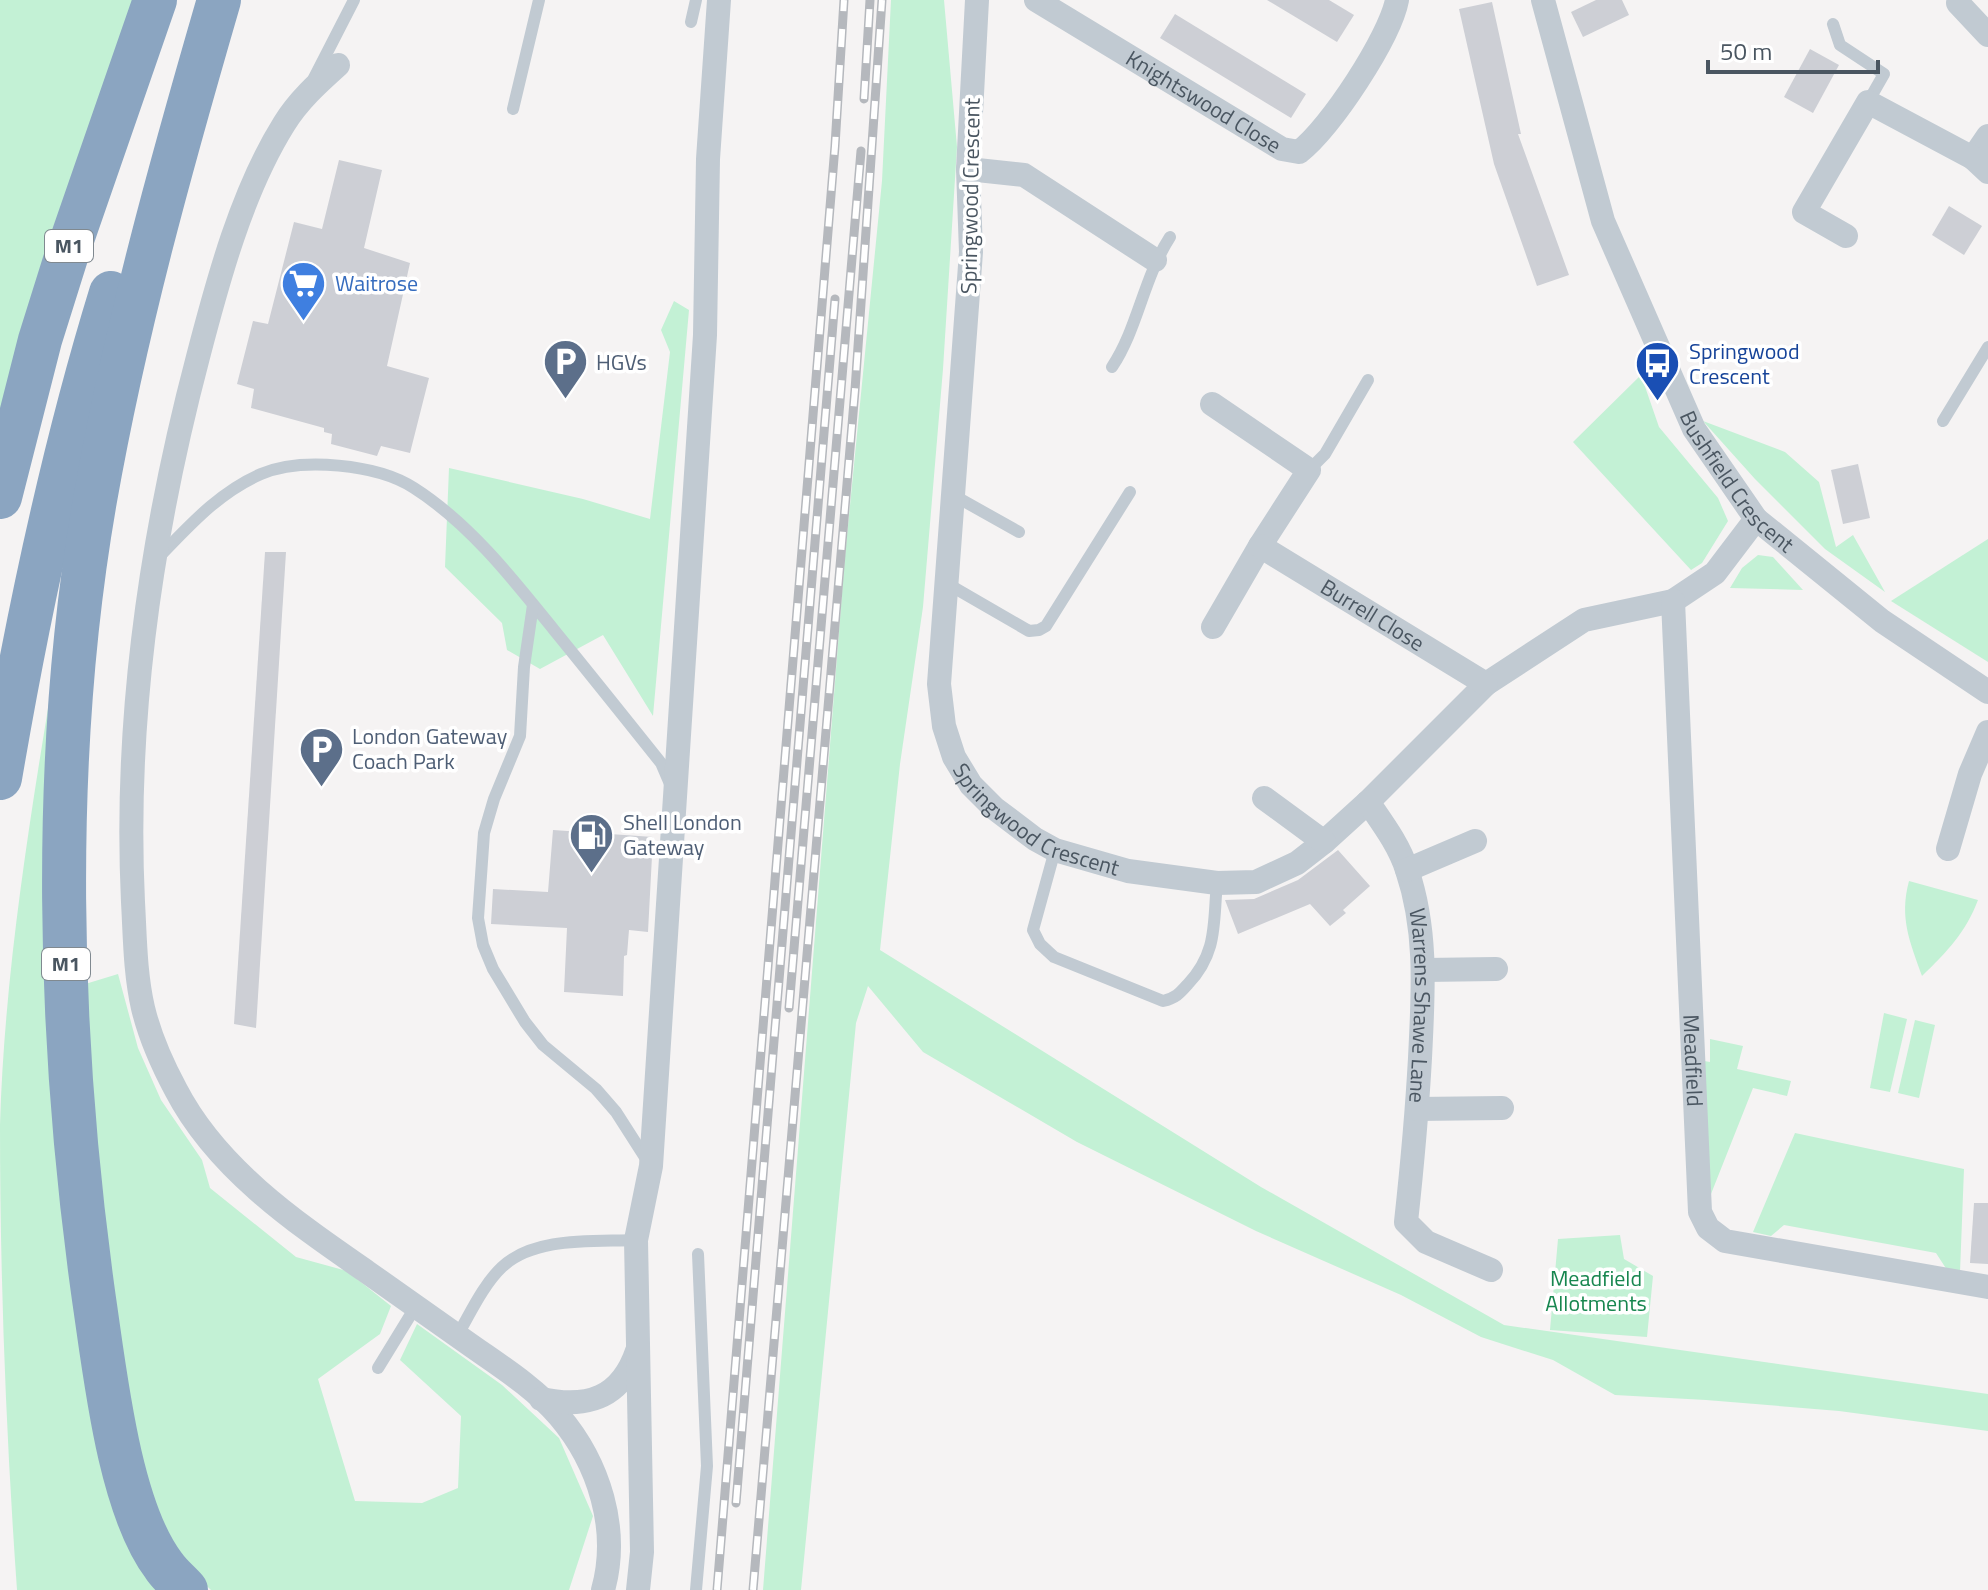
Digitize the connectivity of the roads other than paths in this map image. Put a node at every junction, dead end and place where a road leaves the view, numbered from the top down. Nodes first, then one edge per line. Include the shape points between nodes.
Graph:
1 (152, 0) edge
2 (213, 0) edge
3 (219, 0) edge
4 (354, 0) edge
5 (539, 0) edge
6 (696, 0) edge
7 (719, 0) edge
8 (977, 0) edge
9 (1036, 0) edge
10 (1397, 0) edge
11 (1543, 0) edge
12 (1958, 3) dead end
13 (691, 22) dead end
14 (1833, 24) dead end
15 (1988, 35) edge
16 (338, 65) dead end
17 (305, 95) junction
18 (1868, 102) junction
19 (513, 109) dead end
20 (1988, 136) edge
21 (1981, 165) edge
22 (968, 169) junction
23 (1846, 236) dead end
24 (1170, 237) dead end
25 (1155, 260) junction
26 (1988, 347) edge
27 (1112, 367) dead end
28 (0, 379) edge
29 (1368, 380) dead end
30 (1212, 404) dead end
31 (1943, 421) dead end
32 (1309, 470) junction
33 (1130, 492) dead end
34 (953, 495) junction
35 (0, 497) edge
36 (1756, 519) junction
37 (1019, 532) dead end
38 (1260, 546) junction
39 (153, 563) junction
40 (946, 583) junction
41 (1673, 601) junction
42 (533, 605) junction
43 (1213, 627) dead end
44 (1486, 684) junction
45 (1988, 692) edge
46 (1988, 732) edge
47 (0, 778) edge
48 (674, 793) junction
49 (1264, 798) dead end
50 (1368, 802) junction
51 (1475, 841) dead end
52 (1324, 842) junction
53 (1948, 849) dead end
54 (1055, 850) junction
55 (1407, 870) junction
56 (1217, 883) junction
57 (1496, 969) dead end
58 (1425, 970) junction
59 (1502, 1108) dead end
60 (1417, 1109) junction
61 (651, 1166) junction
62 (636, 1240) junction
63 (698, 1254) dead end
64 (1491, 1270) dead end
65 (1988, 1287) edge
66 (416, 1306) junction
67 (457, 1336) junction
68 (639, 1345) junction
69 (378, 1368) dead end
70 (541, 1399) junction
71 (186, 1590) edge
72 (603, 1590) edge
73 (638, 1590) edge
74 (696, 1590) edge

1 - 28 highway, M1 via 78,164
1 - 35 highway, M1 via 40,340
2 - 47 highway, M1 via 145,187 92,355 48,525
3 - 71 highway, M1 via 130,322 95,502 71,717 64,891 77,1160 115,1428 142,1527 163,1565
4 - 17 lane
5 - 19 lane
6 - 13 lane
7 - 48 street via 708,159 705,335
8 - 22 street, Springwood Crescent
9 - 10 street, Knightswood Close via 1282,149 1299,152 1316,139 1380,45
11 - 36 street, Bushfield Crescent via 1603,221 1694,429
12 - 15 street
14 - 18 lane via 1840,45 1884,74
16 - 17 street
17 - 39 street via 256,178 212,300 180,424
18 - 21 street
18 - 23 street via 1804,212
20 - 21 street
22 - 25 street via 1024,175
22 - 34 street, Springwood Crescent via 971,252
24 - 25 lane
25 - 27 lane via 1126,346
26 - 31 lane
29 - 32 lane via 1325,454
30 - 32 street
32 - 38 street
33 - 40 lane via 1039,630 1029,631
34 - 37 lane
34 - 40 street, Springwood Crescent
36 - 41 street, Springwood Crescent via 1715,573
36 - 45 street, Bushfield Crescent via 1882,621
38 - 43 street
38 - 44 street, Burrell Close
39 - 42 lane via 240,484 264,472 348,465 413,487 460,524
39 - 66 street via 135,695 130,842 137,967 156,1051 198,1125 251,1184
40 - 54 street, Springwood Crescent via 939,684 954,757 994,808
41 - 44 street, Springwood Crescent via 1584,620
41 - 65 street, Meadfield via 1700,1212 1708,1228 1725,1241
42 - 48 lane via 661,763
42 - 61 lane via 520,736 484,833 478,918 483,945 525,1022 543,1045 596,1089
44 - 50 street, Springwood Crescent
46 - 53 street
48 - 61 street
49 - 52 street
50 - 52 street, Springwood Crescent
50 - 55 street, Warrens Shawe Lane
51 - 55 street
52 - 56 street, Springwood Crescent via 1297,863 1256,882
54 - 56 street, Springwood Crescent via 1128,871
54 - 56 lane via 1033,930 1040,944 1054,957 1163,1001 1176,998 1205,964
55 - 58 street, Warrens Shawe Lane
57 - 58 street
58 - 60 street, Warrens Shawe Lane
59 - 60 street
60 - 64 street, Warrens Shawe Lane via 1406,1222 1426,1242
61 - 62 street
62 - 67 lane via 562,1244 514,1258 490,1282
62 - 68 street
63 - 74 lane via 707,1466
66 - 67 street
66 - 69 lane
67 - 70 street
68 - 70 street via 631,1368 612,1391 576,1402
68 - 73 street
70 - 72 street via 574,1438 600,1490 609,1549

